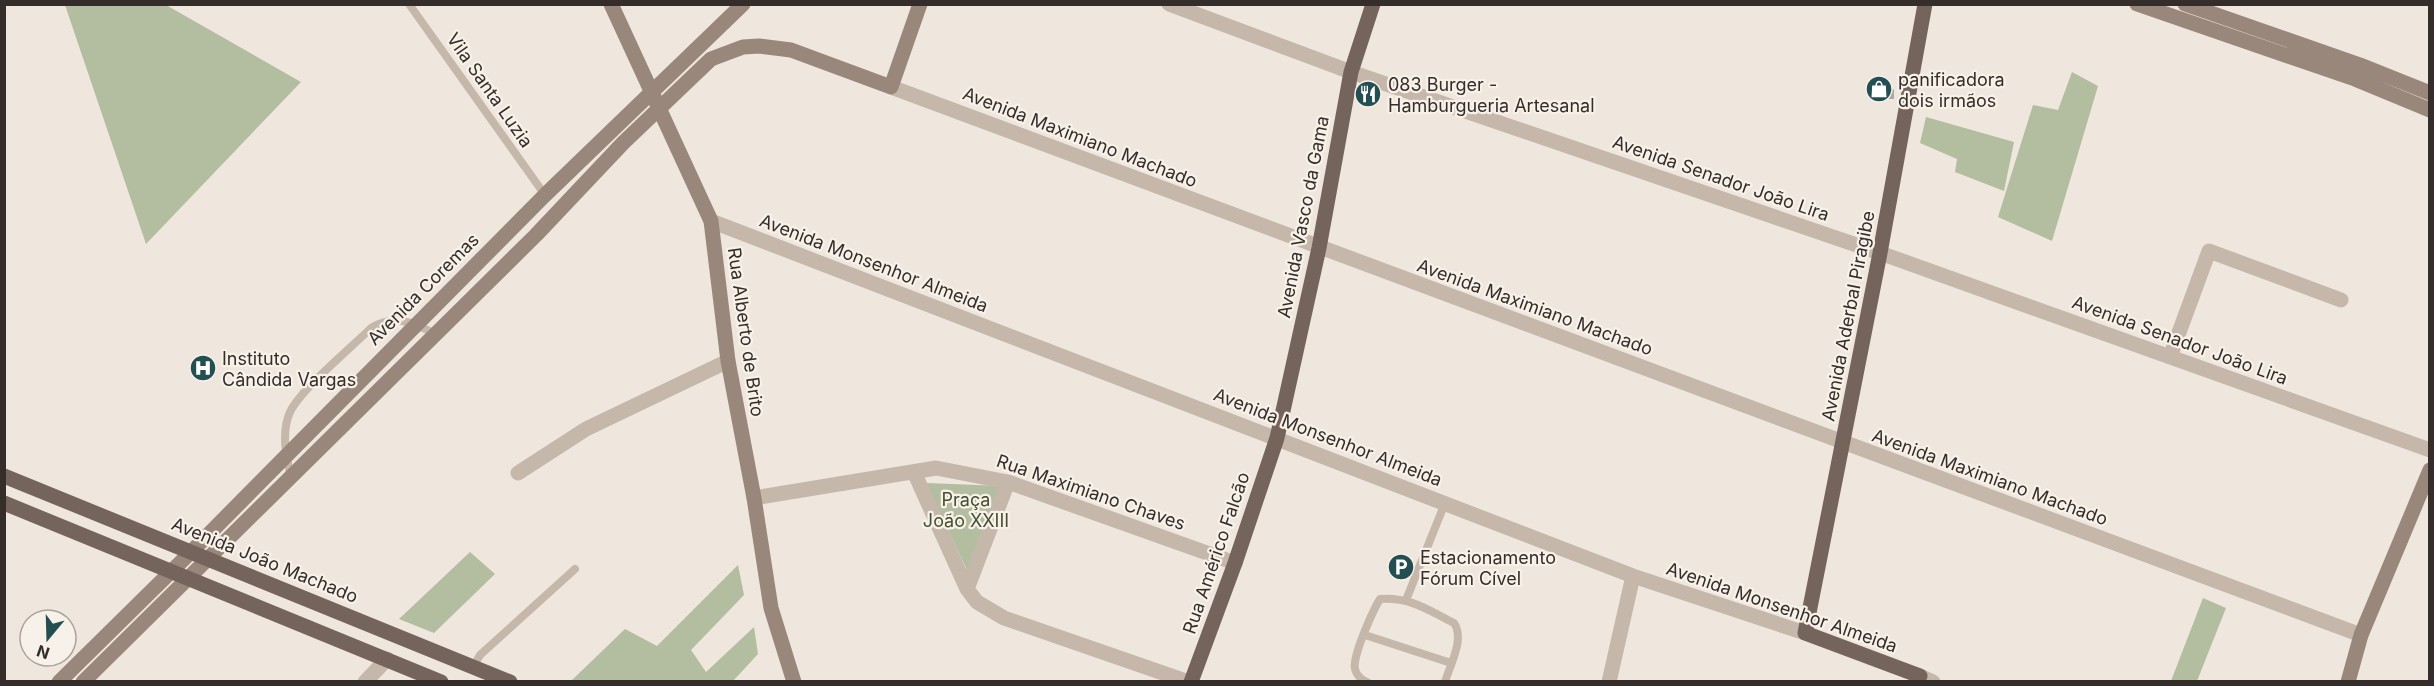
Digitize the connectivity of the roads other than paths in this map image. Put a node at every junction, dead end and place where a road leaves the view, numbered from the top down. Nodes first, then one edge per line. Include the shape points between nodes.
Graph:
1 (409, 4) edge
2 (611, 4) edge
3 (743, 4) edge
4 (920, 4) edge
5 (1169, 4) edge
6 (1373, 4) edge
7 (1925, 4) edge
8 (2137, 4) edge
9 (2185, 4) edge
10 (1351, 72) junction
11 (891, 87) junction
12 (651, 92) junction
13 (2430, 93) edge
14 (658, 109) junction
15 (2430, 110) edge
16 (545, 195) junction
17 (711, 221) junction
18 (1319, 248) junction
19 (1880, 253) junction
20 (2341, 300) dead end
21 (416, 324) junction
22 (435, 334) junction
23 (2170, 357) junction
24 (728, 361) junction
25 (1277, 438) junction
26 (1844, 443) junction
27 (2430, 450) edge
28 (286, 456) junction
29 (2430, 470) edge
30 (914, 472) junction
31 (518, 473) dead end
32 (4, 476) edge
33 (291, 477) junction
34 (1008, 482) junction
35 (754, 498) junction
36 (4, 503) edge
37 (1445, 503) junction
38 (192, 551) junction
39 (208, 558) junction
40 (1234, 563) junction
41 (575, 569) dead end
42 (172, 571) junction
43 (1633, 576) junction
44 (189, 578) junction
45 (967, 589) junction
46 (1406, 600) junction
47 (1805, 633) junction
48 (1365, 635) junction
49 (2361, 636) junction
50 (387, 659) junction
51 (1450, 663) junction
52 (474, 667) junction
53 (1924, 680) edge
54 (59, 681) edge
55 (83, 681) edge
56 (365, 681) edge
57 (441, 681) edge
58 (510, 681) edge
59 (794, 681) edge
60 (1190, 681) edge
61 (1367, 681) edge
62 (1445, 681) edge
63 (1609, 681) edge
64 (2348, 681) edge

1 - 16 lane, Vila Santa Luzia
2 - 12 street, Rua Alberto de Brito
3 - 12 street, Avenida Coremas
4 - 11 street
5 - 10 street, Avenida Senador João Lira
6 - 10 main road, Avenida Vasco da Gama
7 - 19 main road, Avenida Aderbal Piragibe
8 - 15 street via 2355,79
9 - 13 street
10 - 18 main road, Avenida Vasco da Gama
10 - 19 street, Avenida Senador João Lira
11 - 14 street, Avenida Maximiano Machado via 802,52 743,47 711,58
11 - 18 street, Avenida Maximiano Machado
12 - 14 street, Rua Alberto de Brito
12 - 16 street, Avenida Coremas
14 - 17 street, Rua Alberto de Brito
14 - 22 street
16 - 21 street, Avenida Coremas
17 - 24 street, Rua Alberto de Brito
17 - 25 street, Avenida Monsenhor Almeida
18 - 25 main road, Avenida Vasco da Gama
18 - 26 street, Avenida Maximiano Machado
19 - 23 street, Avenida Senador João Lira
19 - 26 main road, Avenida Aderbal Piragibe
20 - 23 street via 2209,251
21 - 22 lane
21 - 28 street, Avenida Coremas
21 - 28 lane via 394,320 371,328 299,399 286,425
22 - 33 street
23 - 27 street, Avenida Senador João Lira
24 - 31 street via 586,429
24 - 35 street, Rua Alberto de Brito
25 - 37 street, Avenida Monsenhor Almeida
25 - 40 main road, Rua Américo Falcão
26 - 47 main road, Avenida Aderbal Piragibe
26 - 49 street, Avenida Maximiano Machado
28 - 33 lane
28 - 38 street, Avenida Coremas
29 - 49 street
30 - 34 street, Rua Maximiano Chaves via 936,468
30 - 35 street, Rua Maximiano Chaves
30 - 45 street
32 - 38 main road, Avenida João Machado
33 - 39 street
34 - 40 street, Rua Maximiano Chaves
34 - 45 street
35 - 59 street, Rua Alberto de Brito via 771,608
36 - 42 main road
37 - 43 street, Avenida Monsenhor Almeida
37 - 46 lane
38 - 39 main road, Avenida João Machado
38 - 42 street, Avenida Coremas
39 - 44 street
39 - 52 main road, Avenida João Machado
40 - 60 main road, Rua Américo Falcão
41 - 52 lane via 480,655
42 - 44 main road
42 - 54 street, Avenida Coremas
43 - 47 street, Avenida Monsenhor Almeida
43 - 63 street
44 - 50 main road
44 - 55 street
45 - 60 street via 977,602 1005,618
46 - 48 lane via 1380,599
46 - 51 lane via 1454,623 1459,637
47 - 53 main road, Avenida Monsenhor Almeida
48 - 51 lane
48 - 61 lane via 1354,664 1357,674
49 - 64 street
50 - 56 street
50 - 57 main road
51 - 62 lane
52 - 58 main road, Avenida João Machado

